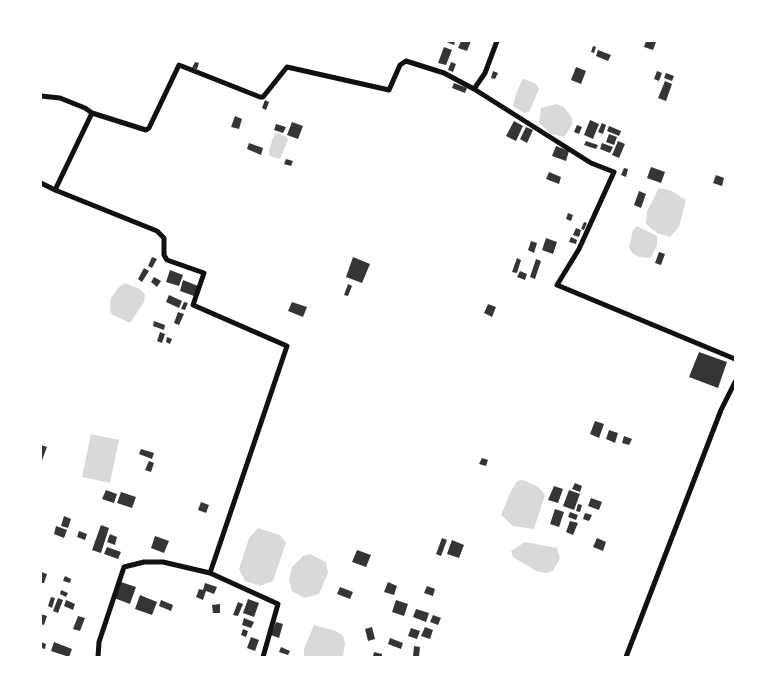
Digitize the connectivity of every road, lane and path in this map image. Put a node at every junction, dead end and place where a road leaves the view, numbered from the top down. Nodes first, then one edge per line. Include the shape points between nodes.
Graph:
1 (497, 41) edge
2 (474, 89) junction
3 (41, 96) edge
4 (92, 113) junction
5 (41, 183) edge
6 (55, 190) junction
7 (735, 359) edge
8 (735, 382) edge
9 (210, 573) junction
10 (98, 657) edge
11 (262, 657) edge
12 (626, 657) edge

1 - 2 street via 485,73
2 - 4 street via 444,73 406,61 400,65 390,90 287,67 260,97 179,65 146,130
2 - 7 street via 576,153 614,172 579,249 557,285
3 - 4 street via 60,98
4 - 6 street
5 - 6 street
6 - 9 street via 157,231 164,238 167,260 204,272 193,305 287,346
8 - 12 street via 721,410
9 - 10 street via 162,562 124,567 102,633
9 - 11 street via 278,604

